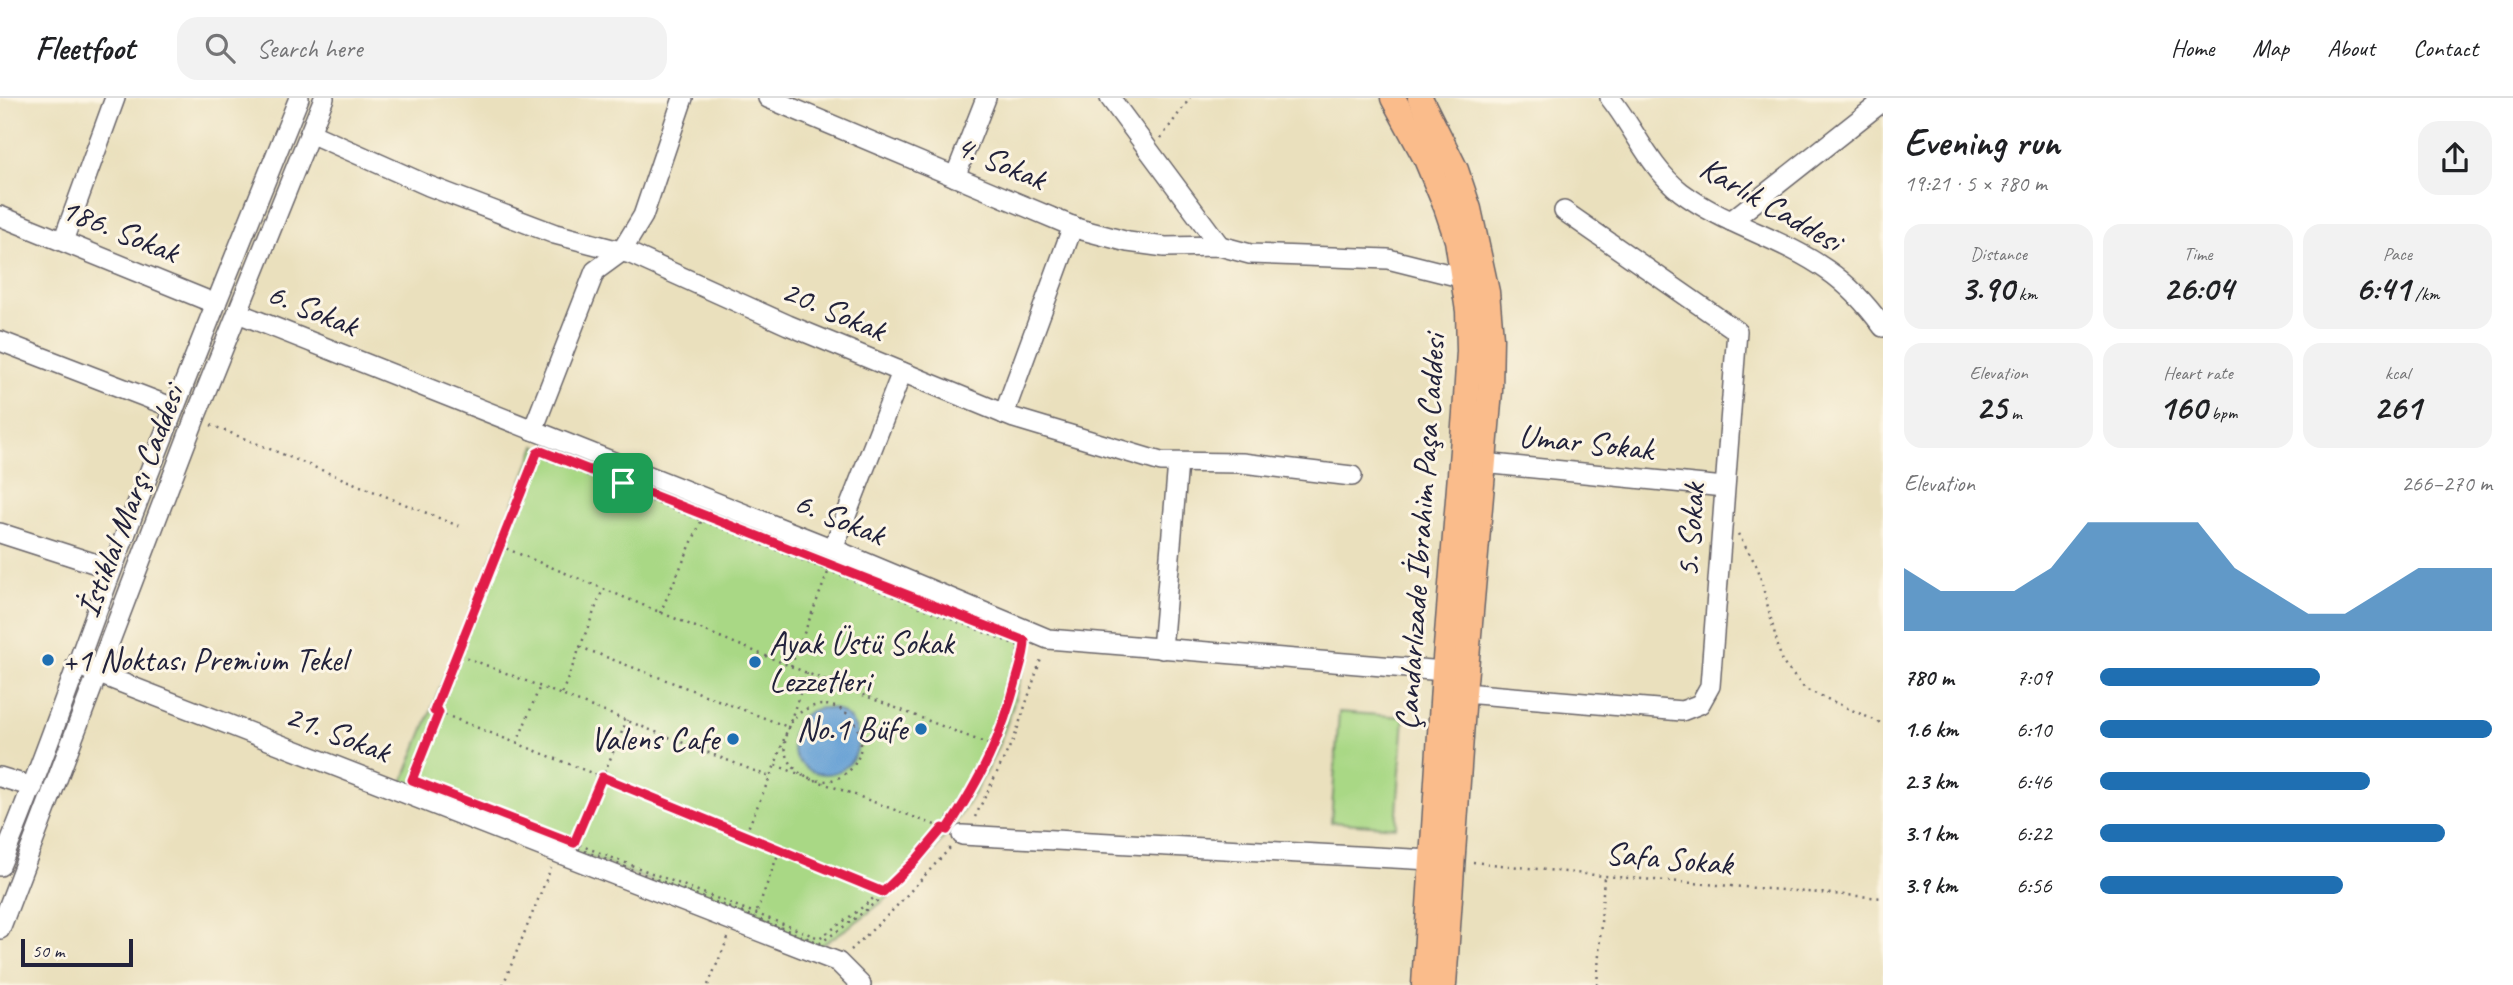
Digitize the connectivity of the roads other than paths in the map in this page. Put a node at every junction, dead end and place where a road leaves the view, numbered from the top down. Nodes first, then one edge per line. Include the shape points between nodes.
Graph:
1 (115, 98) edge
2 (299, 98) edge
3 (324, 98) edge
4 (683, 98) edge
5 (768, 98) edge
6 (986, 98) edge
7 (1110, 98) edge
8 (1393, 98) edge
9 (1420, 98) edge
10 (1610, 98) edge
11 (1883, 101) edge
12 (310, 133) junction
13 (955, 177) junction
14 (1564, 211) dead end
15 (0, 216) edge
16 (1731, 221) junction
17 (1073, 226) junction
18 (63, 241) junction
19 (1220, 246) junction
20 (621, 251) junction
21 (1464, 278) junction
22 (216, 304) junction
23 (238, 313) junction
24 (1883, 327) edge
25 (0, 341) edge
26 (902, 372) junction
27 (174, 408) junction
28 (1004, 414) junction
29 (533, 430) junction
30 (1178, 463) junction
31 (1483, 463) junction
32 (1352, 476) dead end
33 (1724, 487) junction
34 (0, 533) edge
35 (832, 557) junction
36 (113, 569) junction
37 (1162, 649) junction
38 (76, 665) junction
39 (98, 671) junction
40 (1444, 671) junction
41 (1464, 693) junction
42 (0, 777) edge
43 (33, 788) junction
44 (951, 831) road end
45 (1442, 860) junction
46 (0, 866) edge
47 (0, 929) edge
48 (861, 985) edge
49 (1423, 985) edge
50 (1444, 985) edge

1 - 18 street
2 - 22 street, İstiklal Marşı Caddesi
3 - 12 street, İstiklal Marşı Caddesi
4 - 20 street via 643,216
5 - 13 street, 4. Sokak
6 - 13 street
7 - 19 street
8 - 21 main road, Çandarlızade İbrahim Paşa Caddesi via 1446,207
9 - 31 main road, Çandarlızade İbrahim Paşa Caddesi via 1456,170 1487,292 1491,338
10 - 16 street, Karlık Caddesi via 1679,190
11 - 16 street
12 - 20 street, 20. Sokak via 429,186 555,234
12 - 23 street, İstiklal Marşı Caddesi
13 - 17 street, 4. Sokak
14 - 33 street, 5. Sokak via 1737,331
15 - 18 street, 186. Sokak
16 - 24 street, Karlık Caddesi via 1827,269 1868,306
17 - 19 street, 4. Sokak via 1128,242
17 - 28 street
18 - 22 street, 186. Sokak
19 - 21 street, 4. Sokak via 1250,254 1388,258
20 - 26 street, 20. Sokak
20 - 29 street via 595,271
21 - 40 main road, Çandarlızade İbrahim Paşa Caddesi via 1469,351
22 - 27 street, İstiklal Marşı Caddesi
23 - 29 street, 6. Sokak
23 - 39 street, İstiklal Marşı Caddesi
25 - 27 street
26 - 28 street, 20. Sokak
26 - 35 street
27 - 36 street, İstiklal Marşı Caddesi
28 - 30 street, 20. Sokak via 1161,462
29 - 35 street, 6. Sokak
30 - 32 street, 20. Sokak via 1242,463
30 - 37 street
31 - 33 street, Umar Sokak
31 - 41 main road, Çandarlızade İbrahim Paşa Caddesi
33 - 41 street, 5. Sokak via 1710,685 1700,704 1682,711
34 - 36 street
35 - 37 street, 6. Sokak via 1048,639
36 - 38 street, İstiklal Marşı Caddesi
37 - 40 street, 6. Sokak
38 - 39 street, 21. Sokak
38 - 43 street, İstiklal Marşı Caddesi
39 - 47 street, İstiklal Marşı Caddesi
39 - 48 street, 21. Sokak via 568,847 735,922 838,962
40 - 45 main road, Çandarlızade İbrahim Paşa Caddesi
41 - 45 main road, Çandarlızade İbrahim Paşa Caddesi
42 - 43 street
43 - 46 street, İstiklal Marşı Caddesi
44 - 45 street
45 - 49 main road, Çandarlızade İbrahim Paşa Caddesi
45 - 50 main road, Çandarlızade İbrahim Paşa Caddesi

